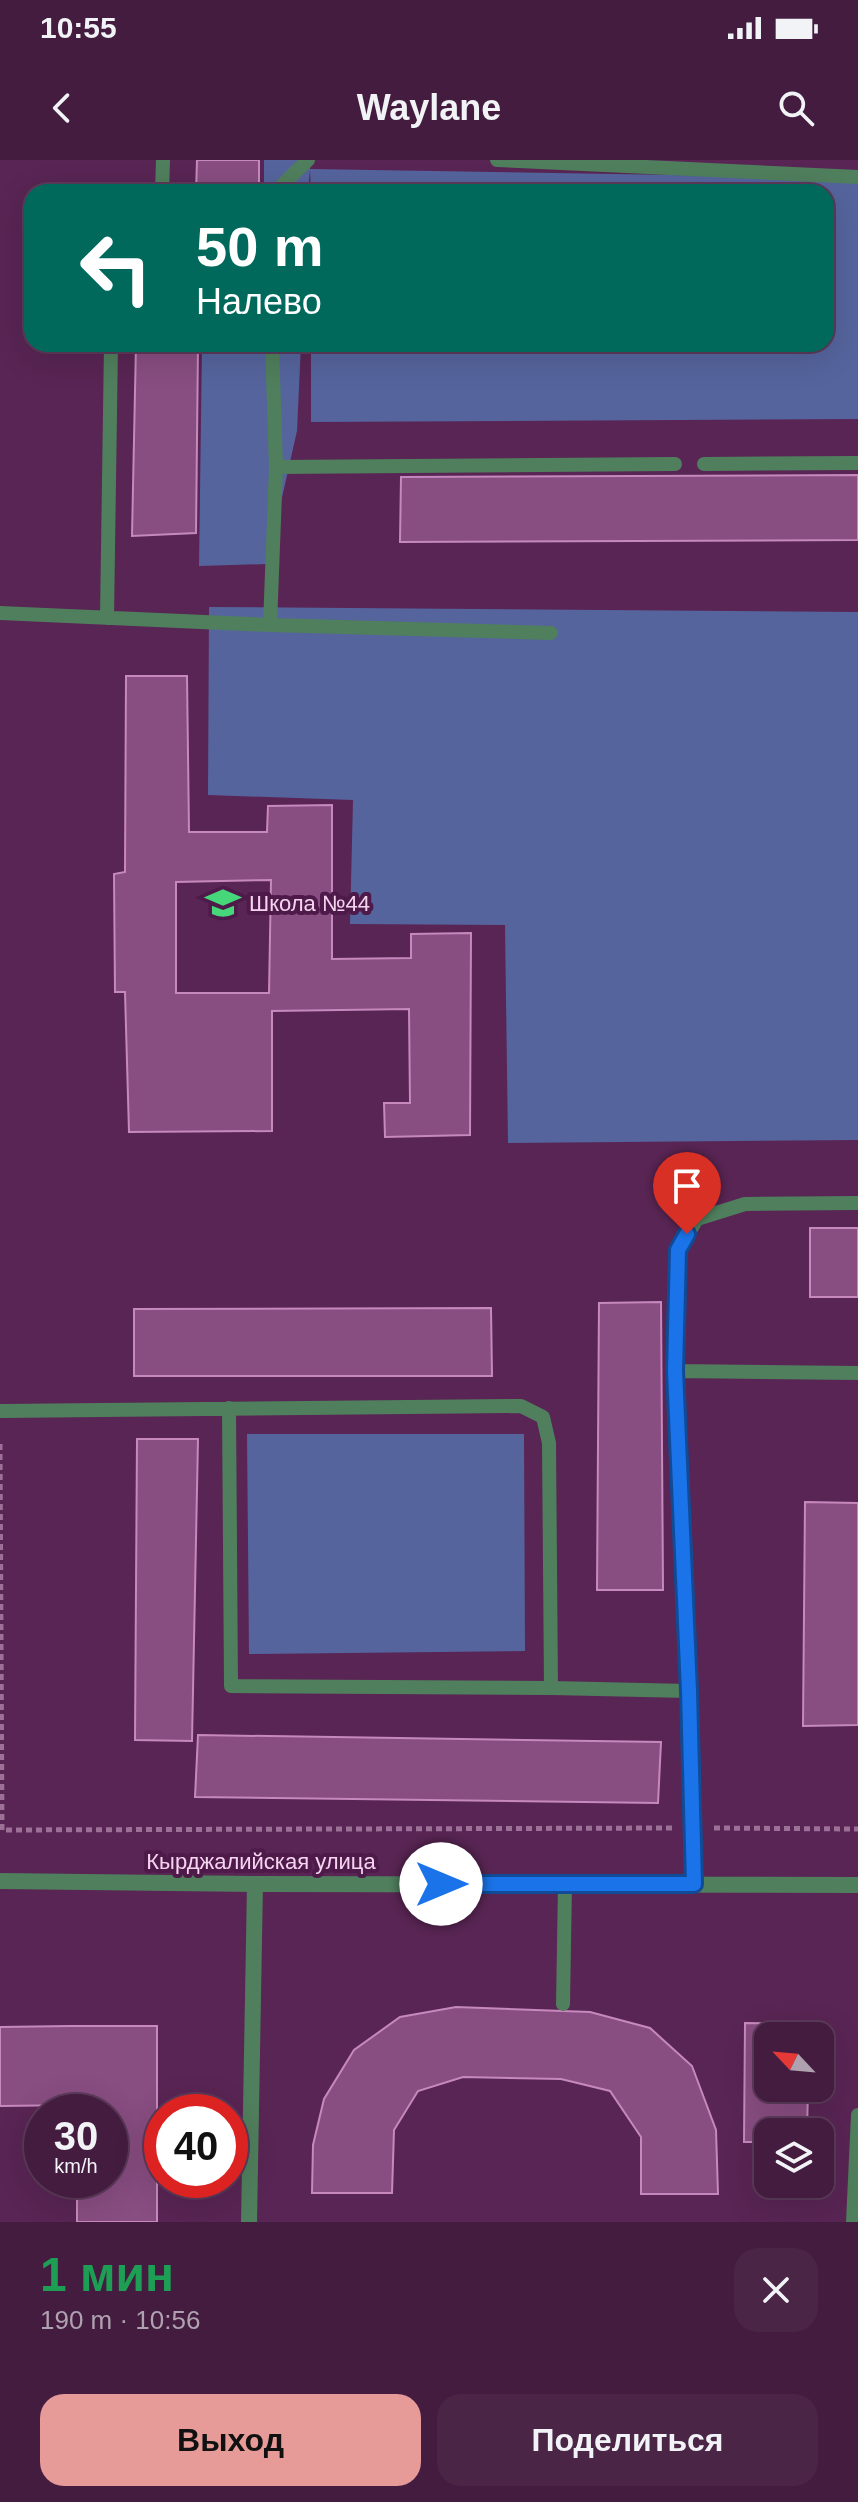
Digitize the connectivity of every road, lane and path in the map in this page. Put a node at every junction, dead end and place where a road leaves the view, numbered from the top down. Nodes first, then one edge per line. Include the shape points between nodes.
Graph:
1 (163, 160) edge
2 (308, 160) edge
3 (497, 160) edge
4 (858, 177) edge
5 (162, 184) edge
6 (283, 184) edge
7 (111, 352) edge
8 (272, 352) edge
9 (858, 463) edge
10 (675, 464) dead end
11 (704, 464) dead end
12 (276, 467) junction
13 (0, 613) edge
14 (107, 618) junction
15 (270, 625) junction
16 (551, 633) dead end
17 (858, 1203) edge
18 (675, 1371) junction
19 (858, 1373) edge
20 (229, 1408) junction
21 (0, 1411) edge
22 (0, 1444) edge
23 (551, 1688) junction
24 (689, 1691) junction
25 (693, 1827) junction
26 (858, 1829) edge
27 (0, 1881) edge
28 (255, 1884) junction
29 (565, 1884) junction
30 (694, 1884) junction
31 (858, 1885) edge
32 (563, 2004) dead end
33 (858, 2115) edge
34 (249, 2222) edge
35 (853, 2222) edge

1 - 5 lane
2 - 6 lane
3 - 4 lane
7 - 14 lane
8 - 12 lane
9 - 11 lane
10 - 12 lane
12 - 15 lane
13 - 14 lane
14 - 15 lane
15 - 16 lane
17 - 18 lane via 745,1204 697,1219 678,1250
18 - 19 lane
18 - 24 lane
20 - 21 lane
20 - 23 lane via 521,1406 543,1417 549,1443
20 - 23 lane via 231,1686
22 - 25 path via 2,1830
23 - 24 lane
24 - 25 lane
25 - 26 path
25 - 30 lane
27 - 28 street, Кырджалийская улица
28 - 29 street, Кырджалийская улица
28 - 34 street
29 - 30 street, Кырджалийская улица
29 - 32 lane
30 - 31 street, Кырджалийская улица
33 - 35 lane

